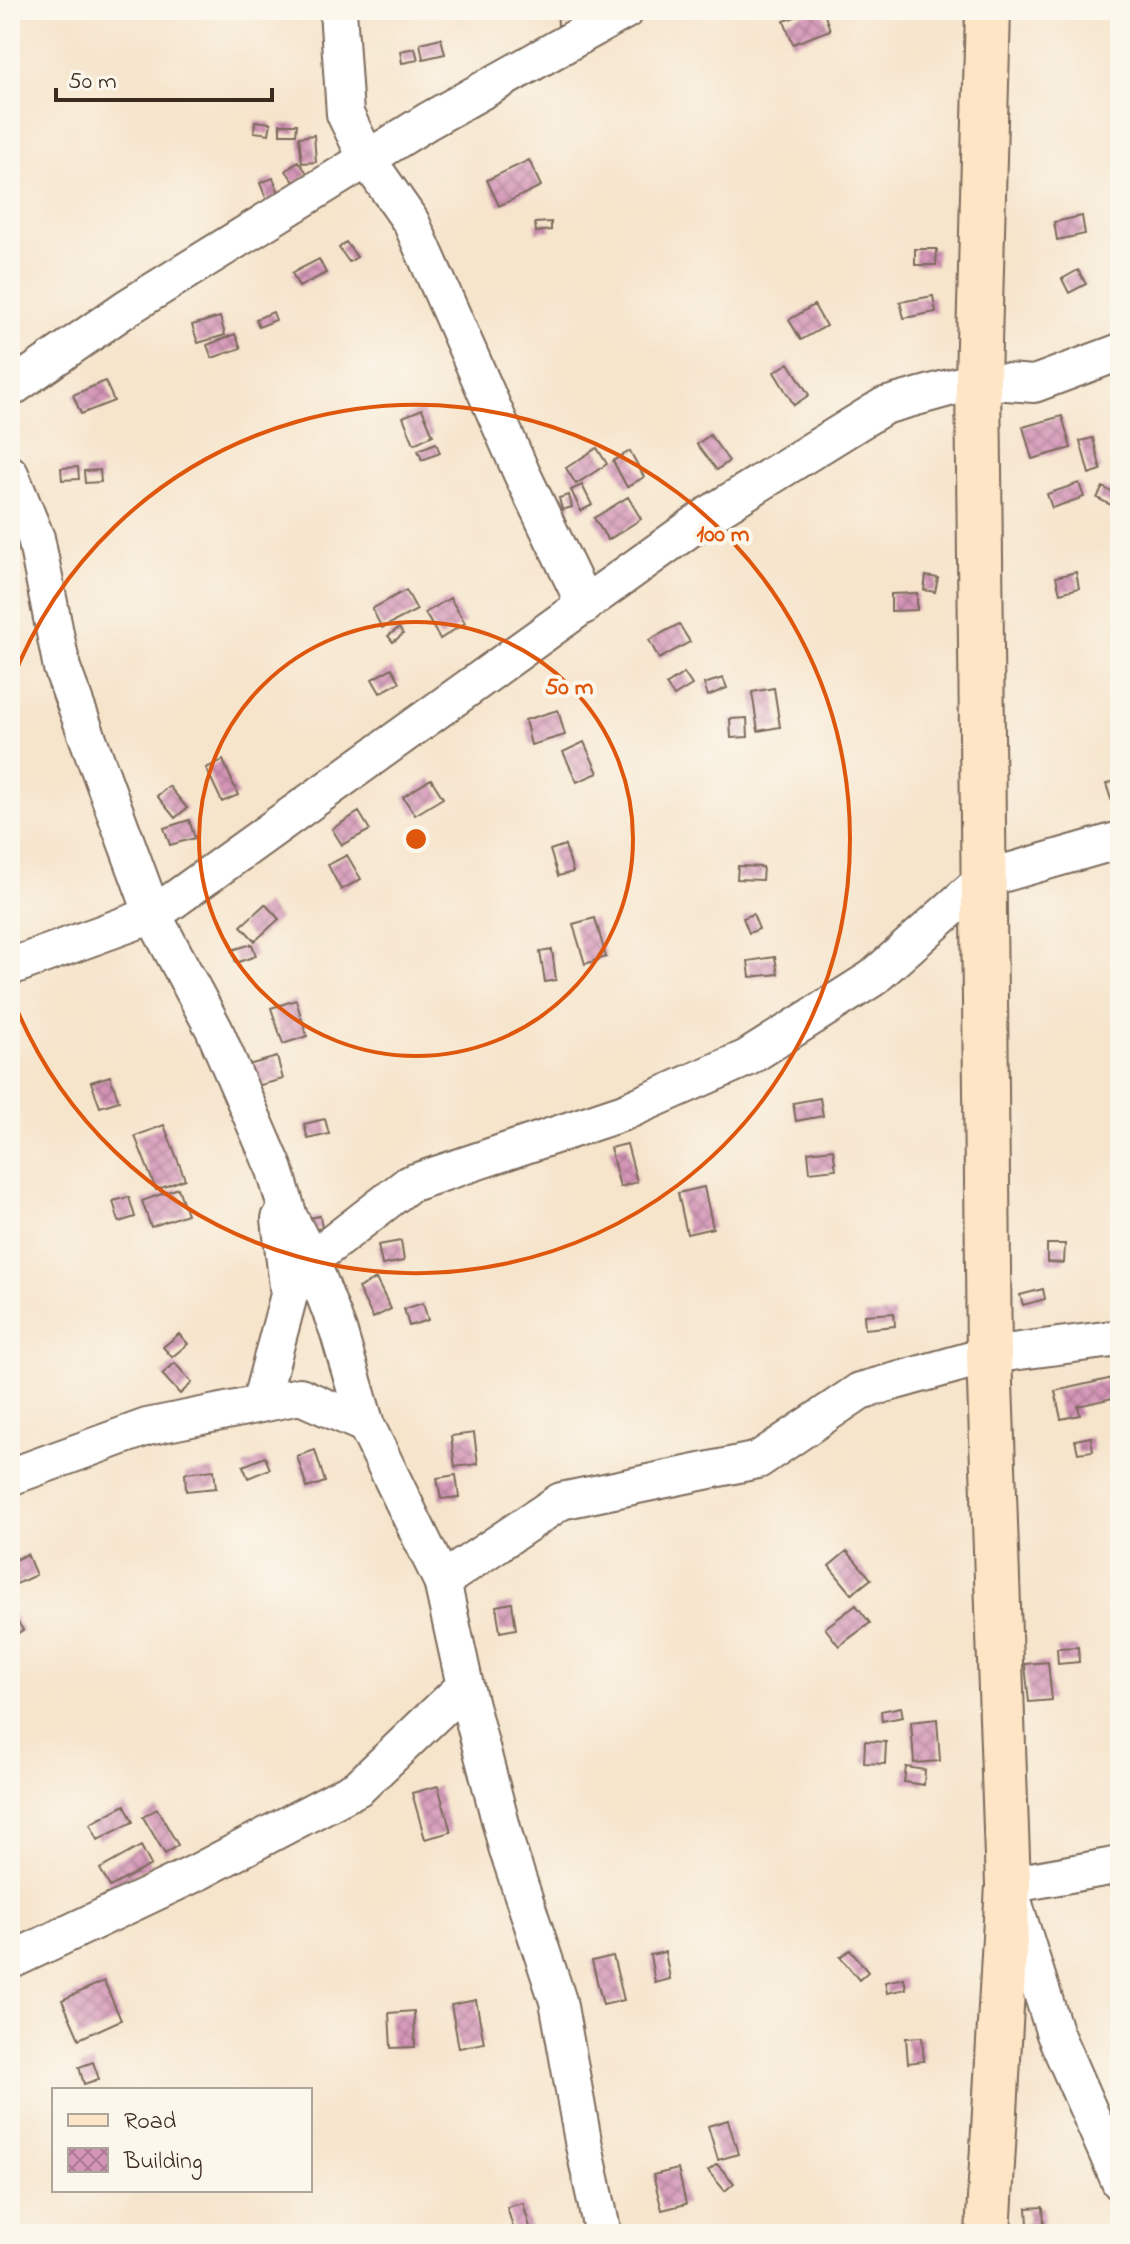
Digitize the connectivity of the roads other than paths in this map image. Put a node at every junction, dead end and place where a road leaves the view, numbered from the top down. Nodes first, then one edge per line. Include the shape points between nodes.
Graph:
1 (338, 10) edge
2 (626, 10) edge
3 (988, 10) edge
4 (367, 159) junction
5 (1120, 352) edge
6 (978, 380) junction
7 (10, 389) edge
8 (10, 474) edge
9 (585, 605) junction
10 (1120, 840) edge
11 (984, 879) junction
12 (153, 915) junction
13 (10, 967) edge
14 (275, 1170) junction
15 (311, 1260) junction
16 (1120, 1338) edge
17 (989, 1355) junction
18 (260, 1404) junction
19 (366, 1425) junction
20 (10, 1477) edge
21 (442, 1581) junction
22 (465, 1686) junction
23 (1120, 1865) edge
24 (1008, 1885) junction
25 (10, 1961) edge
26 (1120, 2182) edge
27 (603, 2234) edge
28 (988, 2234) edge

1 - 4 street via 345,114
2 - 4 street
3 - 6 street
4 - 7 street via 128,307
4 - 9 street via 411,222
5 - 6 street via 1034,384
6 - 9 street via 884,406 710,514
6 - 11 street
8 - 12 street via 36,538 62,668
9 - 12 street
10 - 11 street
11 - 15 street via 873,978 747,1058 624,1112 409,1184
11 - 17 street
12 - 13 street
12 - 14 street via 214,1029
14 - 15 street via 289,1217
14 - 18 street via 289,1295
15 - 19 street
16 - 17 street
17 - 21 street via 860,1391 758,1460 561,1501
17 - 24 street
18 - 19 street via 300,1396
18 - 20 street via 147,1427
19 - 21 street
21 - 22 street
22 - 25 street via 359,1787 198,1872
22 - 27 street via 507,1847 558,2001
23 - 24 street
24 - 26 street via 1055,2034
24 - 28 street

